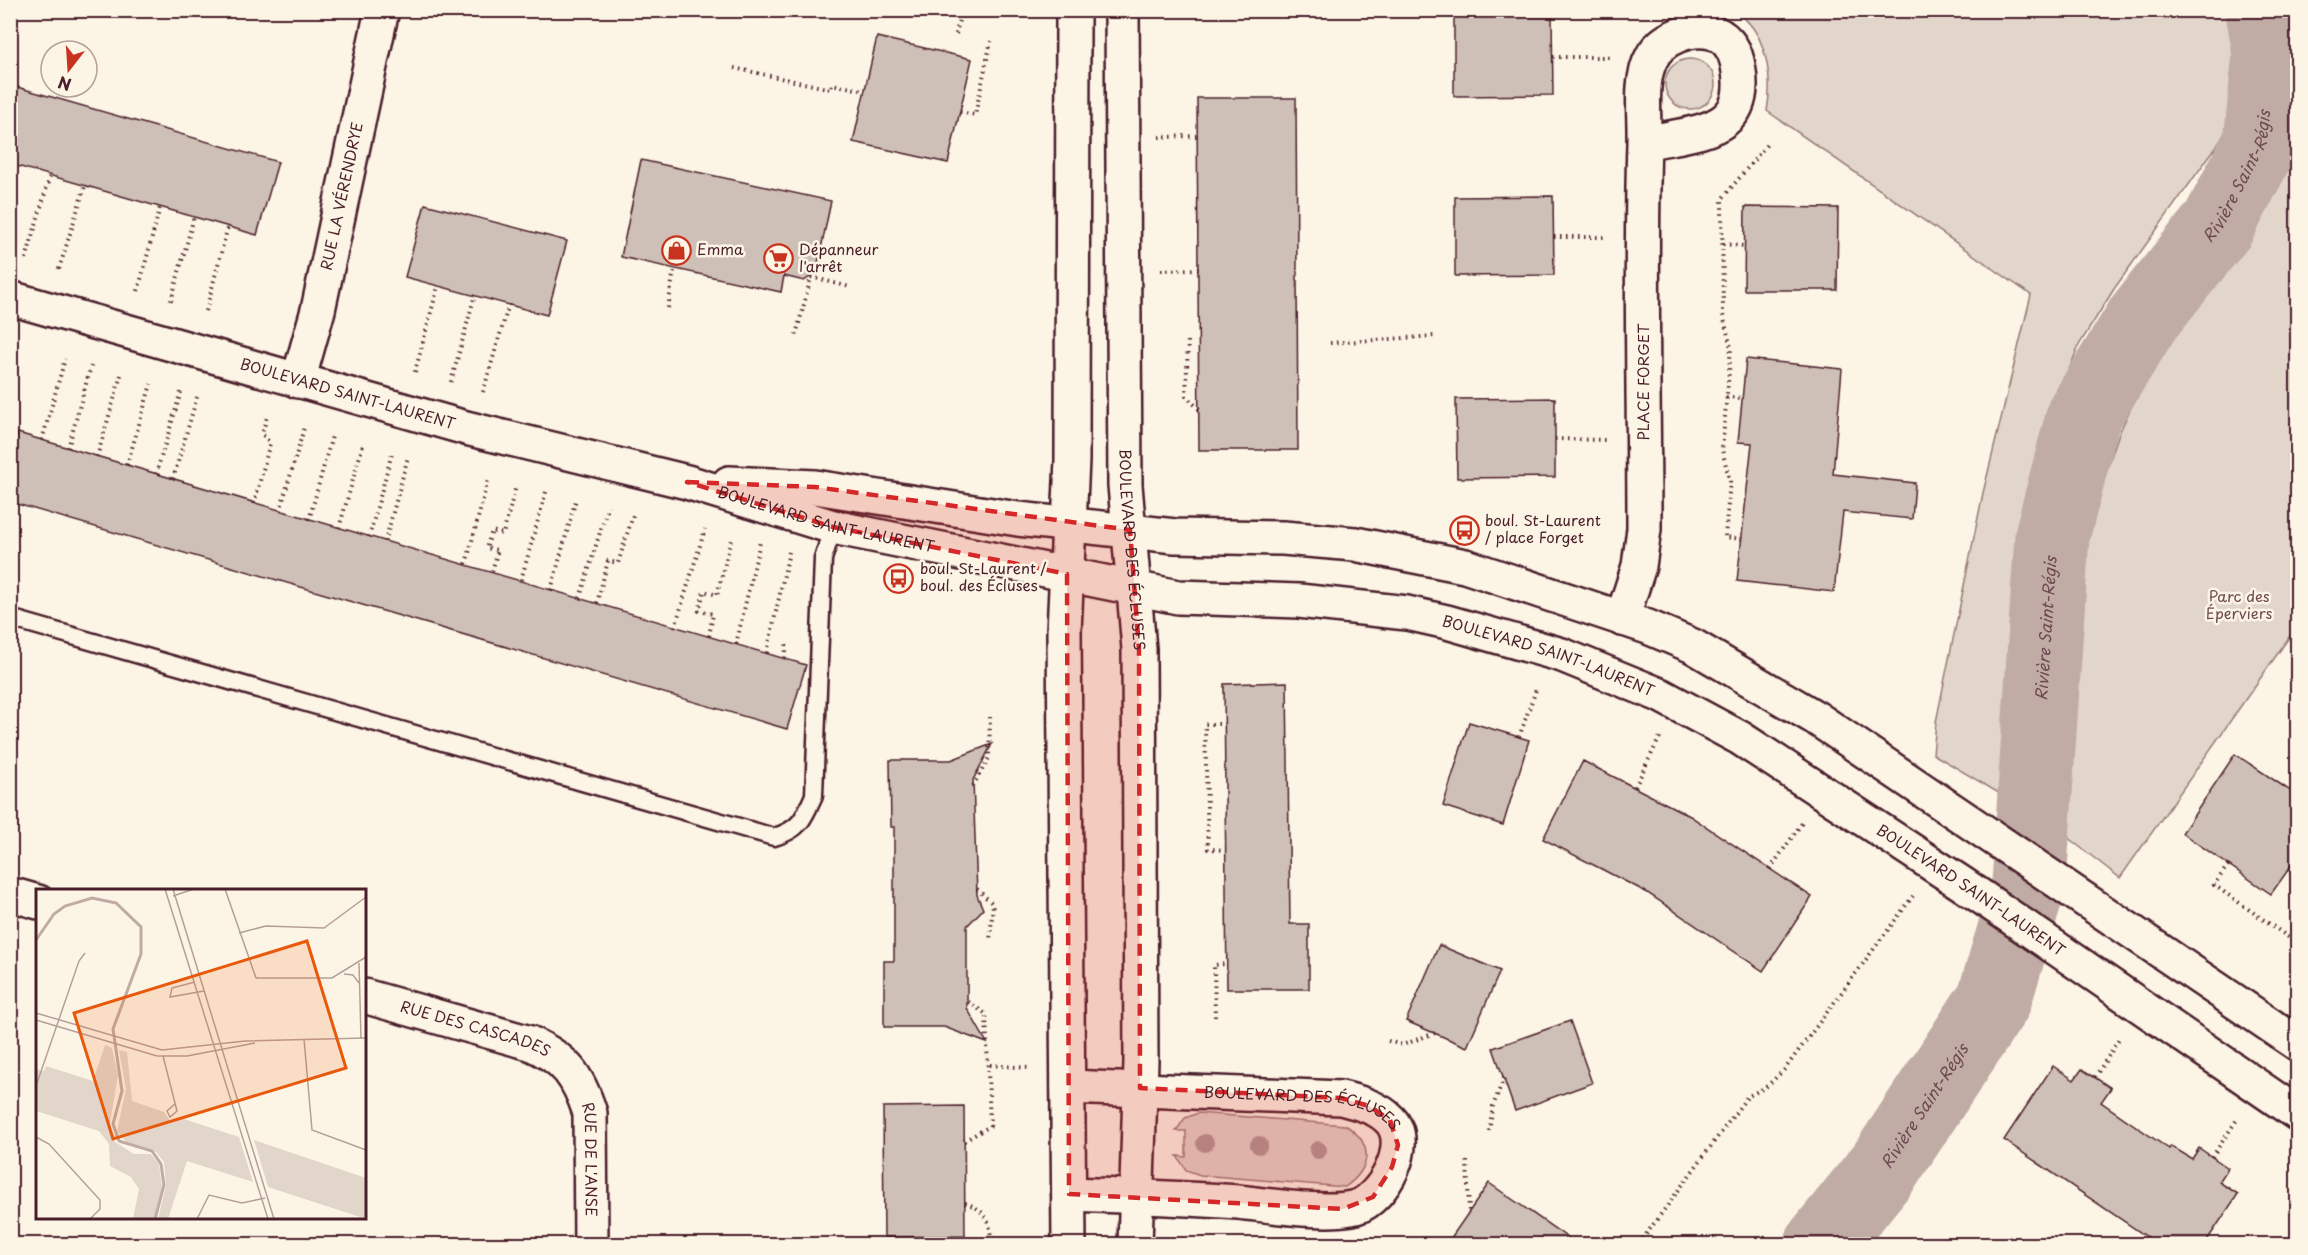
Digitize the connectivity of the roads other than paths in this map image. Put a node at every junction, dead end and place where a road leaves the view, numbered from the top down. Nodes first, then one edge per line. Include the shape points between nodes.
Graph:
1 (382, 10) edge
2 (1073, 10) edge
3 (1122, 10) edge
4 (1644, 143) junction
5 (10, 298) edge
6 (298, 381) junction
7 (687, 482) junction
8 (1069, 524) junction
9 (833, 527) junction
10 (1130, 530) junction
11 (1067, 574) junction
12 (1134, 588) junction
13 (10, 618) edge
14 (1622, 619) junction
15 (10, 894) edge
16 (36, 901) edge
17 (366, 997) edge
18 (2298, 1044) edge
19 (574, 1077) joint
20 (1068, 1087) junction
21 (1140, 1088) junction
22 (2298, 1114) edge
23 (1070, 1194) junction
24 (1135, 1197) junction
25 (591, 1245) edge
26 (1069, 1245) edge
27 (1135, 1245) edge

1 - 6 street, RUE LA VÉRENDRYE via 318,310
2 - 8 street
3 - 10 street, BOULEVARD DES ÉCLUSES via 1125,485
4 - 4 street, PLACE FORGET via 1703,130 1727,120 1736,111 1740,77 1736,57 1727,41 1712,32 1688,32 1667,40 1652,56 1646,75
4 - 14 street, PLACE FORGET via 1643,539
5 - 6 street, BOULEVARD SAINT-LAURENT
6 - 7 street, BOULEVARD SAINT-LAURENT via 520,442
7 - 8 street, BOULEVARD SAINT-LAURENT via 815,487
7 - 9 street, BOULEVARD SAINT-LAURENT
8 - 10 street, BOULEVARD SAINT-LAURENT
8 - 11 street
9 - 11 street, BOULEVARD SAINT-LAURENT
9 - 13 lane via 823,559 814,795 804,818 791,833 774,837
10 - 12 street, BOULEVARD DES ÉCLUSES
10 - 14 street, BOULEVARD SAINT-LAURENT via 1175,536 1321,540 1399,551 1499,576
11 - 12 street, BOULEVARD SAINT-LAURENT
11 - 20 street via 1064,631
12 - 21 street, BOULEVARD DES ÉCLUSES via 1139,649
12 - 22 street, BOULEVARD SAINT-LAURENT via 1178,597 1299,601 1407,613 1562,655 1660,695 1731,733 1964,885
14 - 18 street, BOULEVARD SAINT-LAURENT via 1673,637 1816,718
15 - 16 street
17 - 19 street, RUE DES CASCADES via 530,1043 551,1053
19 - 25 street, RUE DE L'ANSE via 590,1113
20 - 21 street, BOULEVARD DES ÉCLUSES
20 - 23 street
21 - 24 street, BOULEVARD DES ÉCLUSES
21 - 24 street, BOULEVARD DES ÉCLUSES via 1298,1095 1357,1102 1390,1120 1397,1131 1398,1145 1392,1167 1373,1197 1355,1207 1309,1208
23 - 24 street, BOULEVARD DES ÉCLUSES
23 - 26 street
24 - 27 street, BOULEVARD DES ÉCLUSES

